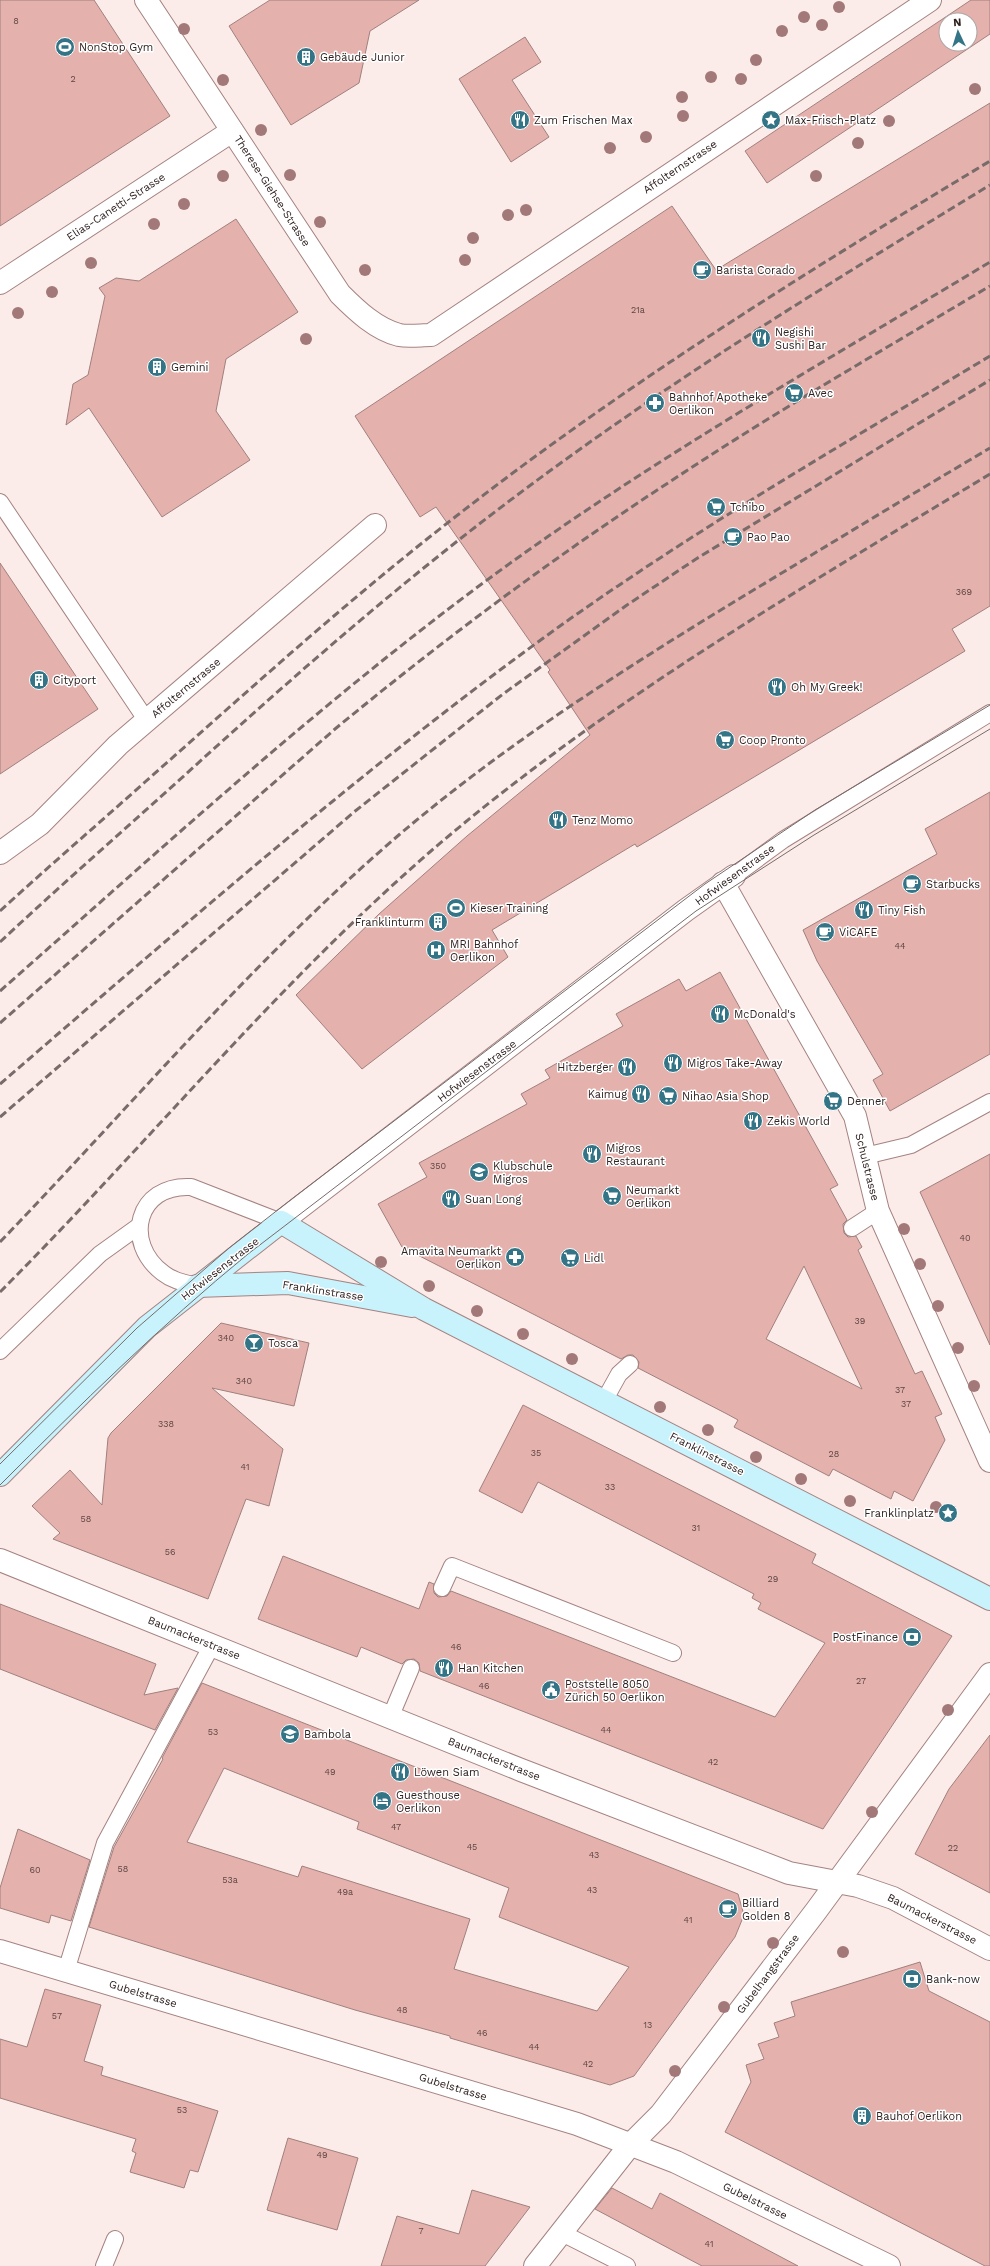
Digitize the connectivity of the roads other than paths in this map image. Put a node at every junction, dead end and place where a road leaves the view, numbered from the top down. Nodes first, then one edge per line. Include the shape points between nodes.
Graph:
1 (146, 0) edge
2 (930, 0) edge
3 (232, 130) junction
4 (0, 283) edge
5 (431, 335) joint
6 (0, 502) edge
7 (374, 525) dead end
8 (990, 713) edge
9 (147, 720) junction
10 (0, 853) edge
11 (729, 880) junction
12 (990, 1102) edge
13 (865, 1156) junction
14 (878, 1211) junction
15 (281, 1222) junction
16 (139, 1226) junction
17 (852, 1228) dead end
18 (197, 1286) junction
19 (424, 1309) junction
20 (0, 1351) edge
21 (630, 1364) dead end
22 (604, 1401) junction
23 (990, 1461) edge
24 (0, 1475) edge
25 (0, 1560) edge
26 (442, 1588) dead end
27 (990, 1599) edge
28 (212, 1645) junction
29 (673, 1653) dead end
30 (411, 1668) dead end
31 (990, 1674) edge
32 (390, 1718) junction
33 (836, 1882) junction
34 (990, 1949) edge
35 (0, 1951) edge
36 (66, 1971) junction
37 (630, 2145) junction
38 (560, 2232) junction
39 (115, 2239) dead end
40 (104, 2266) edge
41 (535, 2266) edge
42 (626, 2266) edge
43 (889, 2266) edge

1 - 3 street, Therese-Giehse-Strasse
2 - 5 street, Affolternstrasse
3 - 4 street, Elias-Canetti-Strasse
3 - 5 street, Therese-Giehse-Strasse via 340,294 382,329 400,335
6 - 9 lane
7 - 9 street, Affolternstrasse
8 - 11 lane, Hofwiesenstrasse via 783,840
9 - 10 street, Affolternstrasse via 118,745 40,824
11 - 13 street, Schulstrasse via 855,1116
11 - 15 street, Hofwiesenstrasse via 686,910
12 - 13 lane via 911,1145
13 - 14 street, Schulstrasse
14 - 17 lane
14 - 23 street, Schulstrasse
15 - 16 lane via 206,1192 176,1186 162,1191 151,1200 142,1212
15 - 18 street, Hofwiesenstrasse
15 - 19 street, Franklinstrasse
16 - 18 lane via 145,1252 162,1272 177,1281
16 - 20 lane via 100,1254
18 - 19 street, Franklinstrasse via 288,1283
18 - 24 street, Hofwiesenstrasse via 147,1327
19 - 22 street, Franklinstrasse
21 - 22 lane via 619,1374
22 - 27 street, Franklinstrasse
25 - 28 street, Baumackerstrasse
26 - 29 lane via 452,1566
28 - 32 street, Baumackerstrasse
28 - 36 lane via 105,1843
30 - 32 lane
31 - 33 street, Gubelhangstrasse
32 - 33 street, Baumackerstrasse via 789,1873
33 - 34 street, Baumackerstrasse via 858,1886 893,1898
33 - 37 street, Gubelhangstrasse via 661,2114
35 - 36 street, Gubelstrasse
36 - 37 street, Gubelstrasse via 577,2124
37 - 38 street, Gubelhangstrasse
37 - 43 street, Gubelstrasse via 676,2162
38 - 41 street, Gubelhangstrasse
38 - 42 lane
39 - 40 lane

